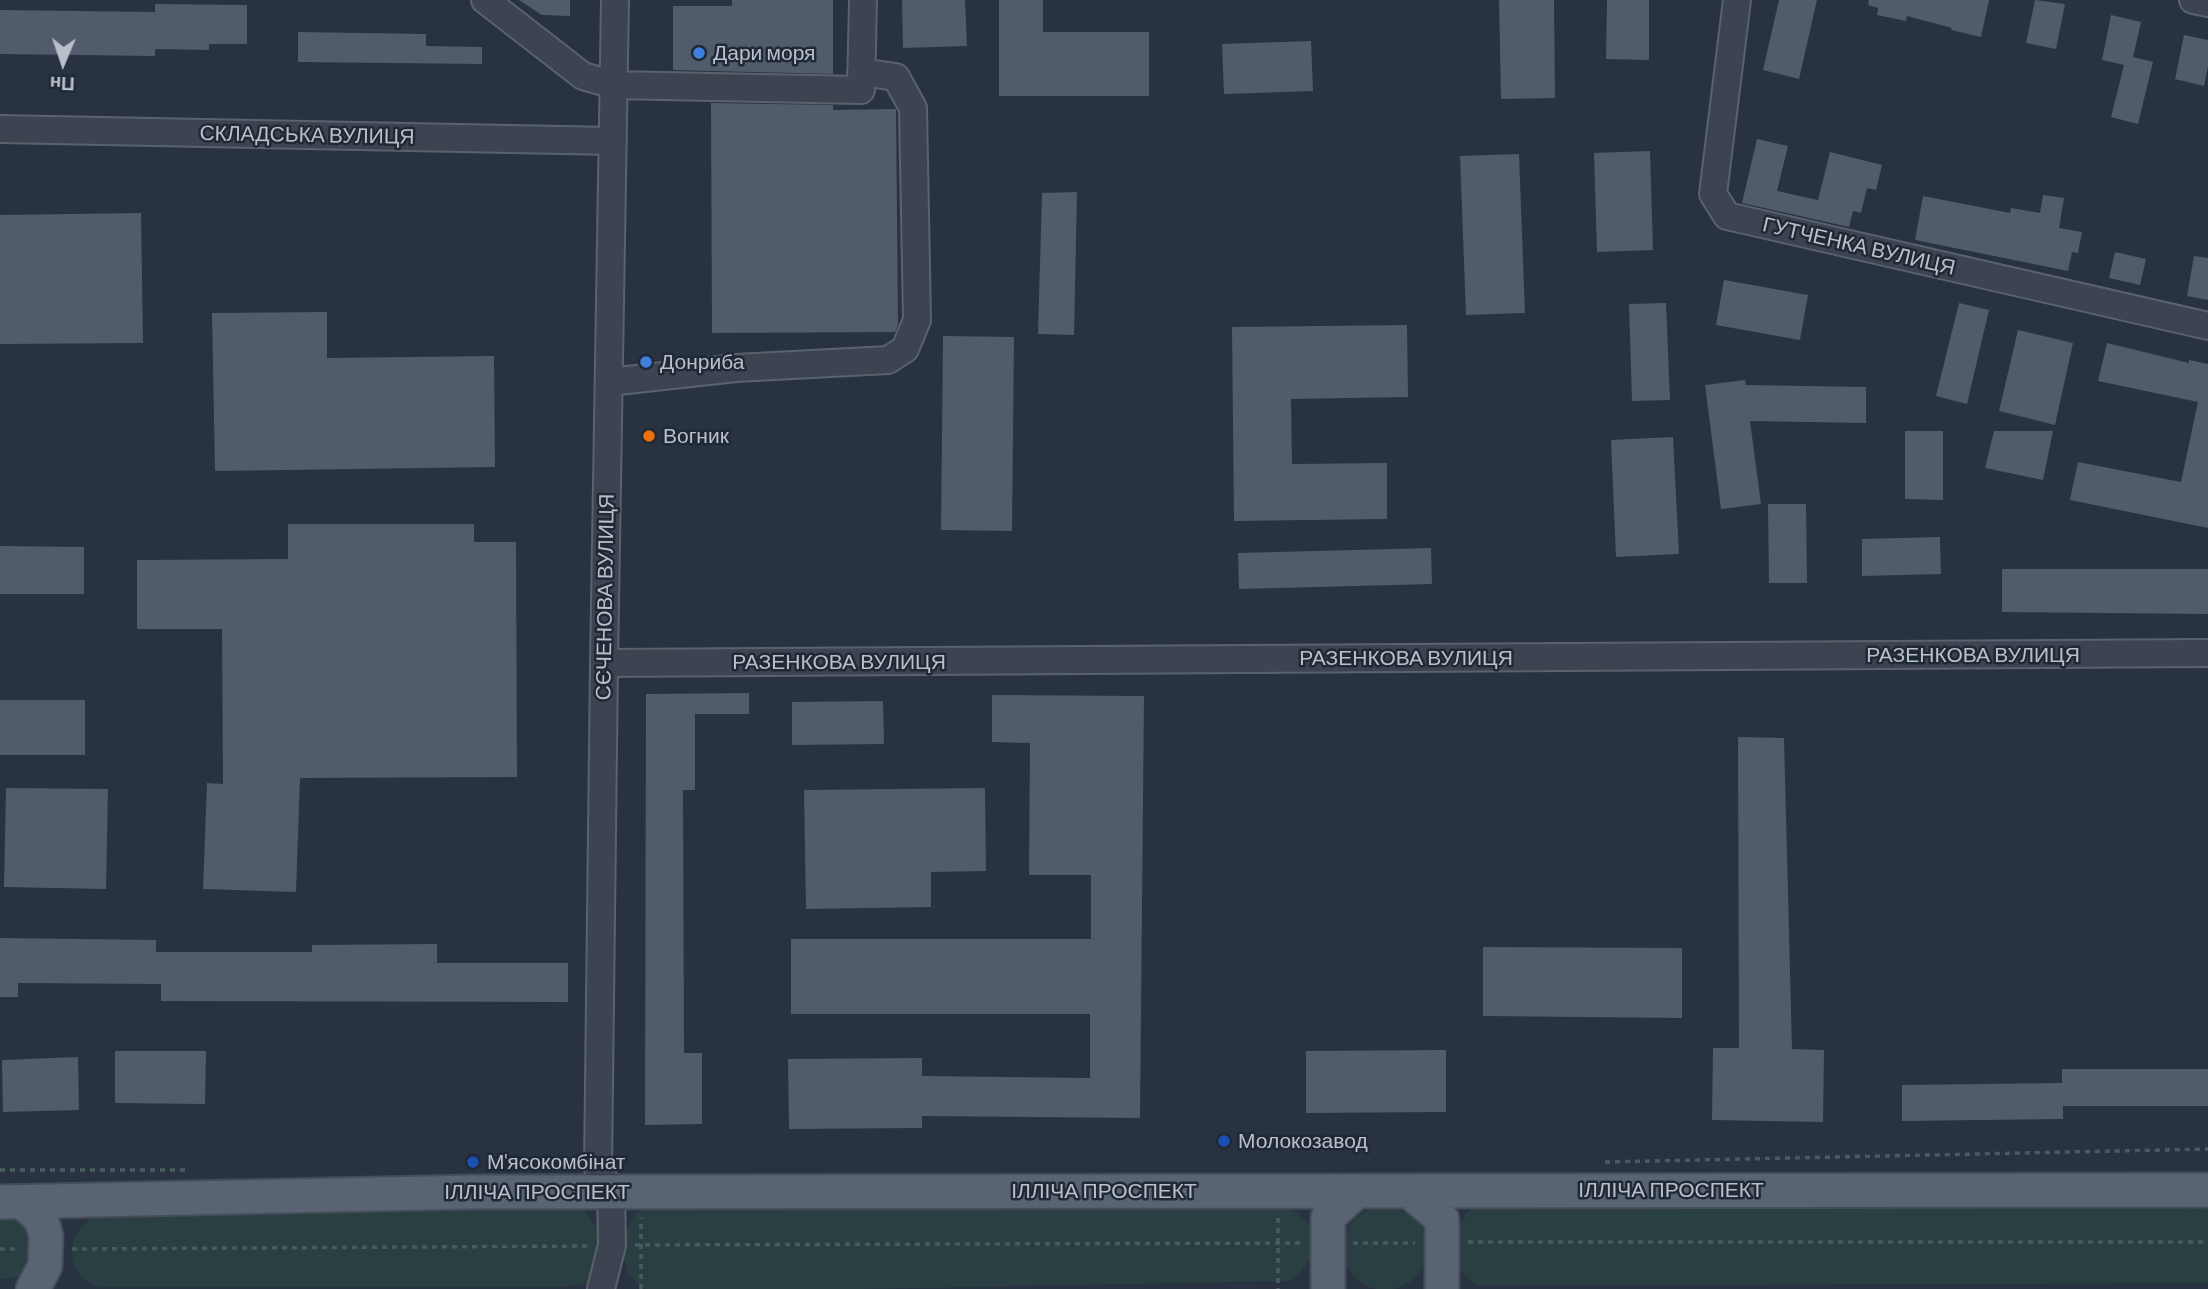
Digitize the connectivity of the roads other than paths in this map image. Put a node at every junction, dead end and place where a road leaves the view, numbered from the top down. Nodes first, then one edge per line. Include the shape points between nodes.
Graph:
1 (485, 0) edge
2 (615, 0) edge
3 (863, 0) edge
4 (1737, 0) edge
5 (2193, 0) edge
6 (2208, 3) edge
7 (861, 72) junction
8 (614, 85) junction
9 (0, 129) edge
10 (613, 141) junction
11 (2208, 326) edge
12 (609, 383) junction
13 (2208, 653) edge
14 (604, 663) junction
15 (2208, 1190) edge
16 (1357, 1191) junction
17 (1409, 1191) junction
18 (626, 1192) junction
19 (11, 1202) edge
20 (33, 1289) edge
21 (601, 1289) edge
22 (1328, 1289) edge
23 (1442, 1289) edge

1 - 8 street via 583,76
2 - 8 street, СЄЧЕНОВА ВУЛИЦЯ
3 - 7 street
4 - 11 street, ГУТЧЕНКА ВУЛИЦЯ via 1713,194 1727,216
5 - 6 street
7 - 8 street via 861,90
7 - 12 street via 896,76 913,108 917,320 905,349 888,360 736,368
8 - 10 street, СЄЧЕНОВА ВУЛИЦЯ
9 - 10 street, СКЛАДСЬКА ВУЛИЦЯ
10 - 12 street, СЄЧЕНОВА ВУЛИЦЯ
12 - 14 street, СЄЧЕНОВА ВУЛИЦЯ
13 - 14 street, РАЗЕНКОВА ВУЛИЦЯ
14 - 18 street, СЄЧЕНОВА ВУЛИЦЯ via 598,1169
15 - 17 main road, ІЛЛІЧА ПРОСПЕКТ
16 - 17 main road, ІЛЛІЧА ПРОСПЕКТ
16 - 18 main road, ІЛЛІЧА ПРОСПЕКТ
16 - 22 main road via 1328,1217
17 - 23 main road via 1442,1219
18 - 19 main road, ІЛЛІЧА ПРОСПЕКТ
18 - 21 street
19 - 20 main road via 42,1221 45,1266

